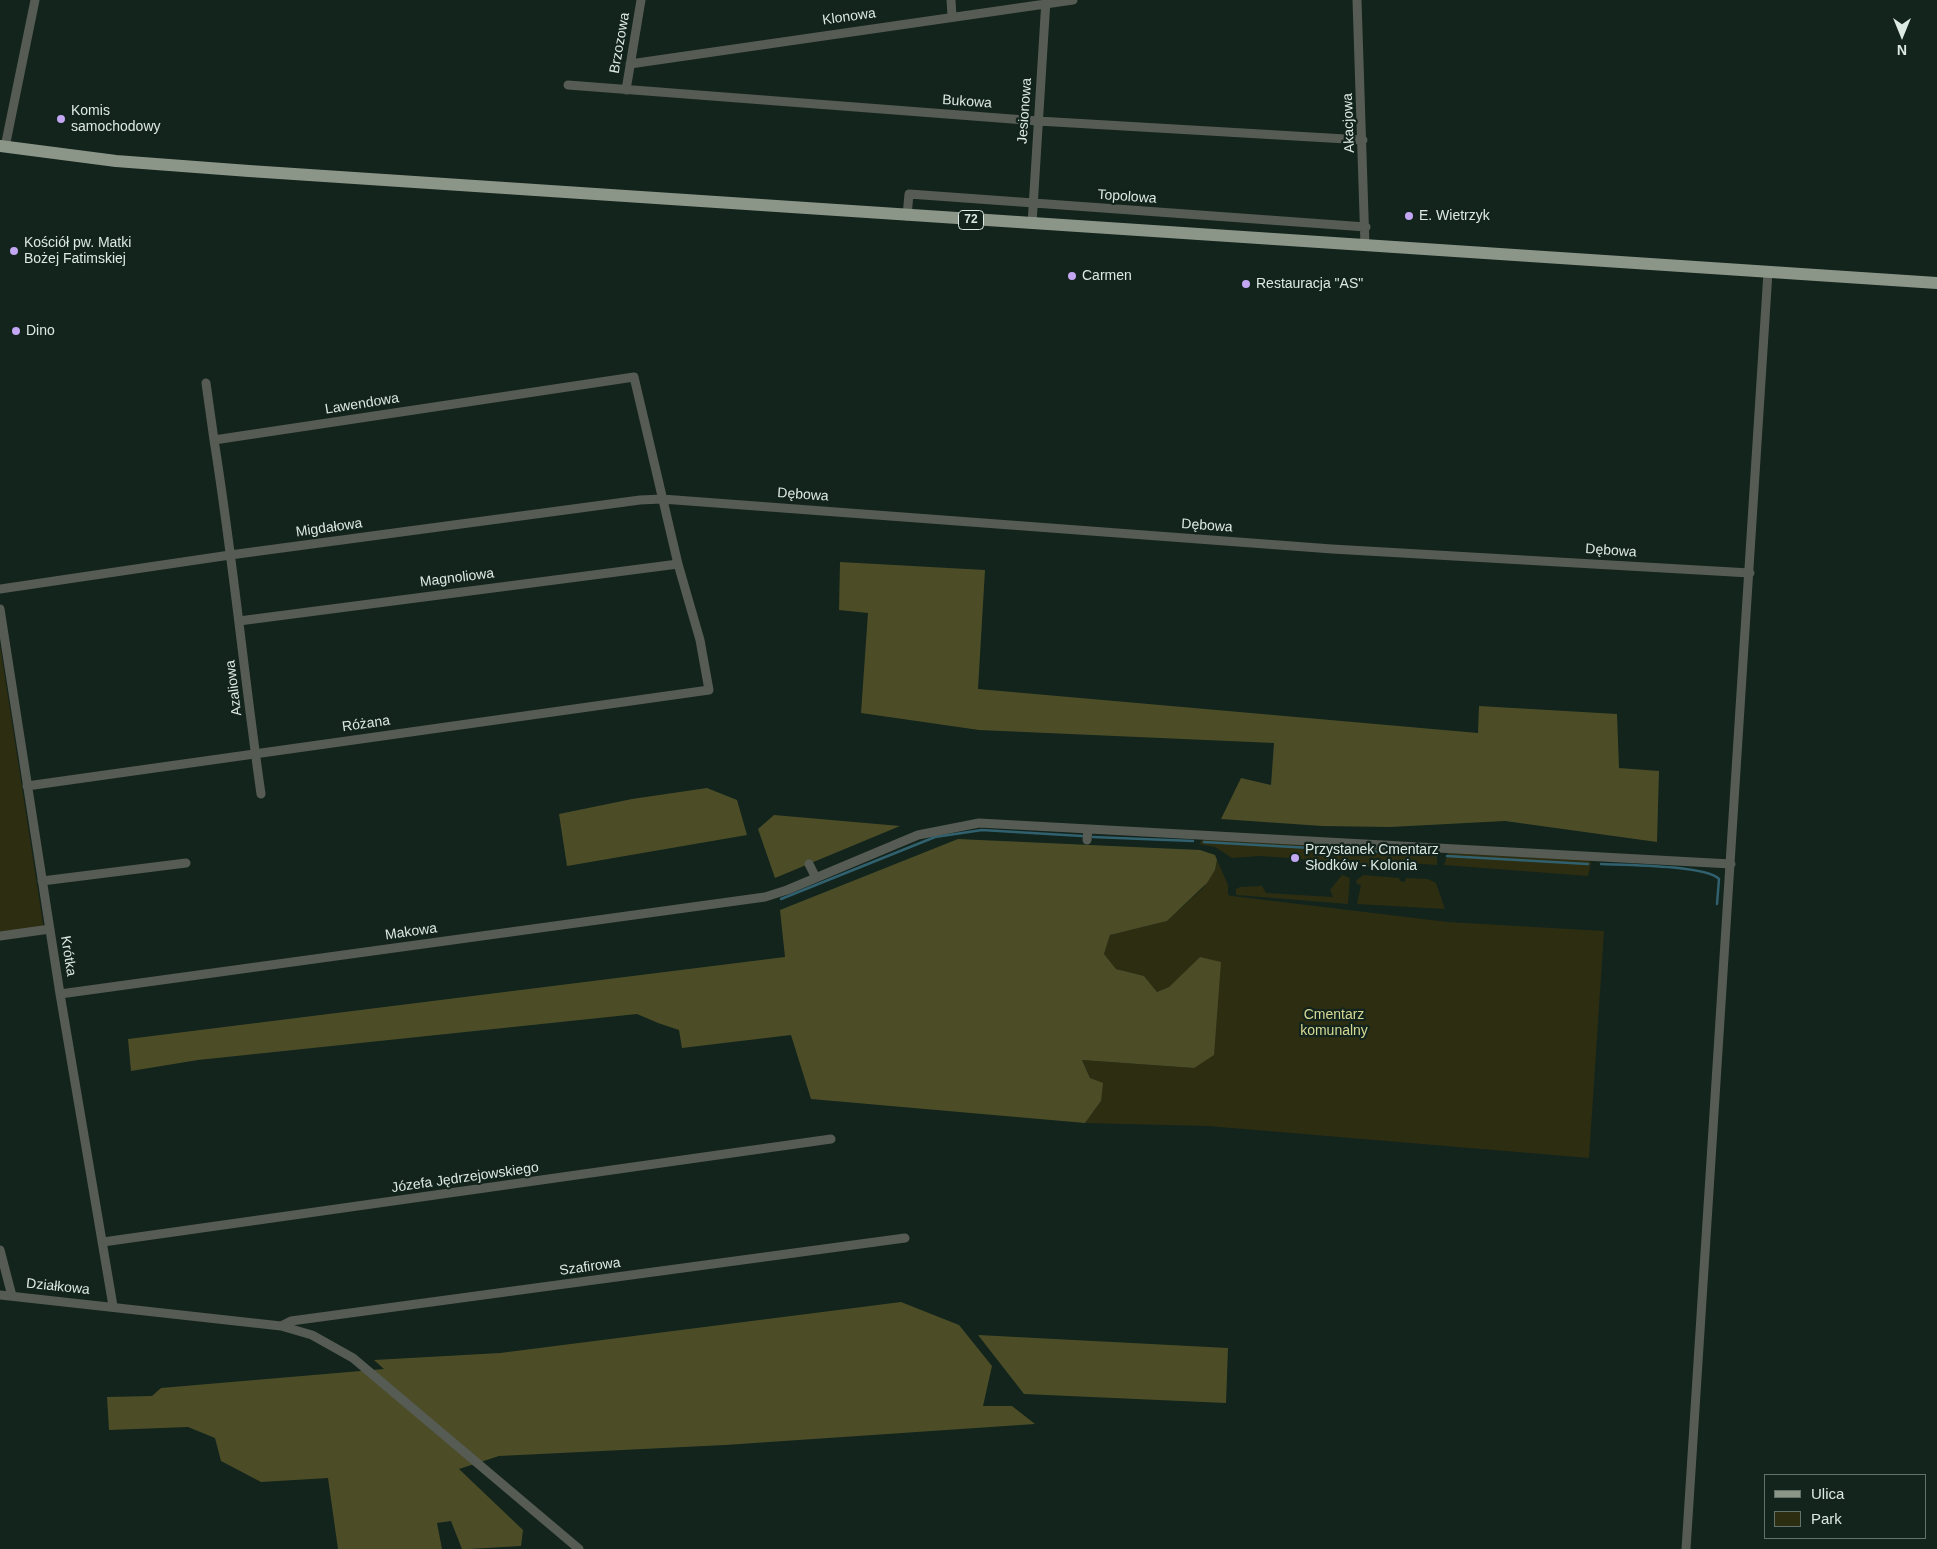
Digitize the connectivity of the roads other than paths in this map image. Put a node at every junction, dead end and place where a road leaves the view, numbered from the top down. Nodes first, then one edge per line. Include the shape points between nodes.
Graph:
1 (35, 0) edge
2 (641, 0) edge
3 (950, 0) edge
4 (1073, 0) edge
5 (1357, 0) edge
6 (1046, 2) edge
7 (952, 16) junction
8 (630, 64) junction
9 (568, 86) dead end
10 (626, 90) junction
11 (1038, 121) junction
12 (1363, 140) junction
13 (3, 147) edge
14 (1033, 204) junction
15 (907, 216) junction
16 (1032, 224) junction
17 (1366, 227) junction
18 (1365, 246) junction
19 (1768, 272) junction
20 (1937, 283) edge
21 (206, 383) dead end
22 (214, 440) junction
23 (662, 499) junction
24 (230, 555) junction
25 (678, 564) junction
26 (1750, 573) junction
27 (0, 589) edge
28 (0, 609) edge
29 (240, 621) junction
30 (255, 753) junction
31 (27, 786) junction
32 (262, 794) dead end
33 (1088, 829) junction
34 (1087, 840) dead end
35 (186, 863) dead end
36 (809, 864) dead end
37 (1731, 864) junction
38 (816, 878) junction
39 (42, 881) junction
40 (50, 930) junction
41 (0, 936) edge
42 (60, 994) junction
43 (831, 1139) dead end
44 (905, 1238) dead end
45 (103, 1242) junction
46 (0, 1250) edge
47 (0, 1295) edge
48 (12, 1296) junction
49 (113, 1306) junction
50 (281, 1326) junction
51 (579, 1549) edge
52 (1686, 1549) edge

1 - 13 street
2 - 8 street, Brzozowa
3 - 7 street
4 - 6 street, Klonowa
5 - 12 street, Akacjowa
6 - 7 street, Klonowa
6 - 11 street, Jesionowa
7 - 8 street, Klonowa
8 - 10 street, Brzozowa
9 - 10 street, Bukowa
10 - 11 street, Bukowa
11 - 12 street, Bukowa
11 - 14 street, Jesionowa
12 - 17 street, Akacjowa
13 - 15 main road, 72 via 184,166
14 - 15 street, Topolowa via 909,194
14 - 16 street, Jesionowa
14 - 17 street, Topolowa
15 - 16 main road, 72
16 - 18 main road, 72
17 - 18 street, Akacjowa
18 - 19 main road, 72
19 - 20 main road, 72
19 - 26 street
21 - 22 street
22 - 23 street, Lawendowa via 634,376
22 - 24 street
23 - 24 street, Migdałowa
23 - 25 street
23 - 26 street, Dębowa via 1332,549
24 - 27 street, Migdałowa
24 - 29 street, Azaliowa
25 - 29 street, Magnoliowa
25 - 30 street, Różana via 700,640 709,690
26 - 37 street
28 - 31 street, Krótka
29 - 30 street, Azaliowa
30 - 31 street, Różana
30 - 32 street, Azaliowa
31 - 39 street, Krótka
33 - 34 street
33 - 37 street, Makowa
33 - 38 street, Makowa via 979,823 947,828 918,835
35 - 39 street
36 - 38 street
37 - 52 street
38 - 42 street, Makowa via 765,897
39 - 40 street, Krótka
40 - 41 street
40 - 42 street, Krótka
42 - 45 street, Krótka
43 - 45 street, Józefa Jędrzejowskiego
44 - 50 street, Szafirowa via 291,1321
45 - 49 street, Krótka
46 - 48 street
47 - 48 street, Działkowa
48 - 49 street, Działkowa
49 - 50 street, Działkowa
50 - 51 street via 312,1335 353,1358

